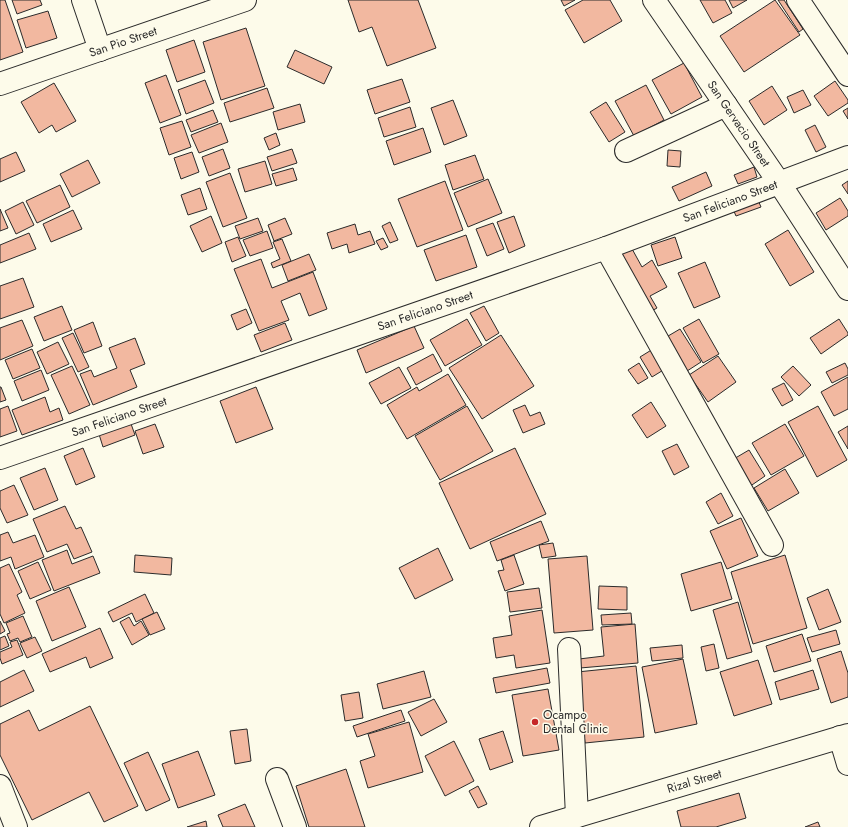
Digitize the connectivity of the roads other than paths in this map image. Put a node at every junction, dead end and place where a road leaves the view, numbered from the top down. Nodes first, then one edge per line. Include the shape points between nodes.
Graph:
1 (83, 0) edge
2 (246, 0) edge
3 (654, 0) edge
4 (798, 0) edge
5 (100, 50) junction
6 (848, 75) edge
7 (0, 84) edge
8 (726, 105) junction
9 (626, 151) dead end
10 (848, 157) edge
11 (780, 184) junction
12 (606, 248) junction
13 (848, 289) edge
14 (0, 458) edge
15 (772, 545) dead end
16 (569, 649) dead end
17 (844, 736) edge
18 (848, 764) edge
19 (277, 779) dead end
20 (0, 786) edge
21 (576, 816) junction
22 (16, 827) edge
23 (295, 827) edge
24 (541, 827) edge

1 - 5 street
2 - 5 street, San Pio Street
3 - 8 street, San Gervacio Street
4 - 6 street
5 - 7 street, San Pio Street
8 - 9 street
8 - 11 street, San Gervacio Street
10 - 11 street, San Feliciano Street
11 - 12 street, San Feliciano Street
11 - 13 street, San Gervacio Street
12 - 14 street, San Feliciano Street
12 - 15 street
16 - 21 street
17 - 18 street
17 - 21 street, Rizal Street
19 - 23 street
20 - 22 street
21 - 24 street, Rizal Street

